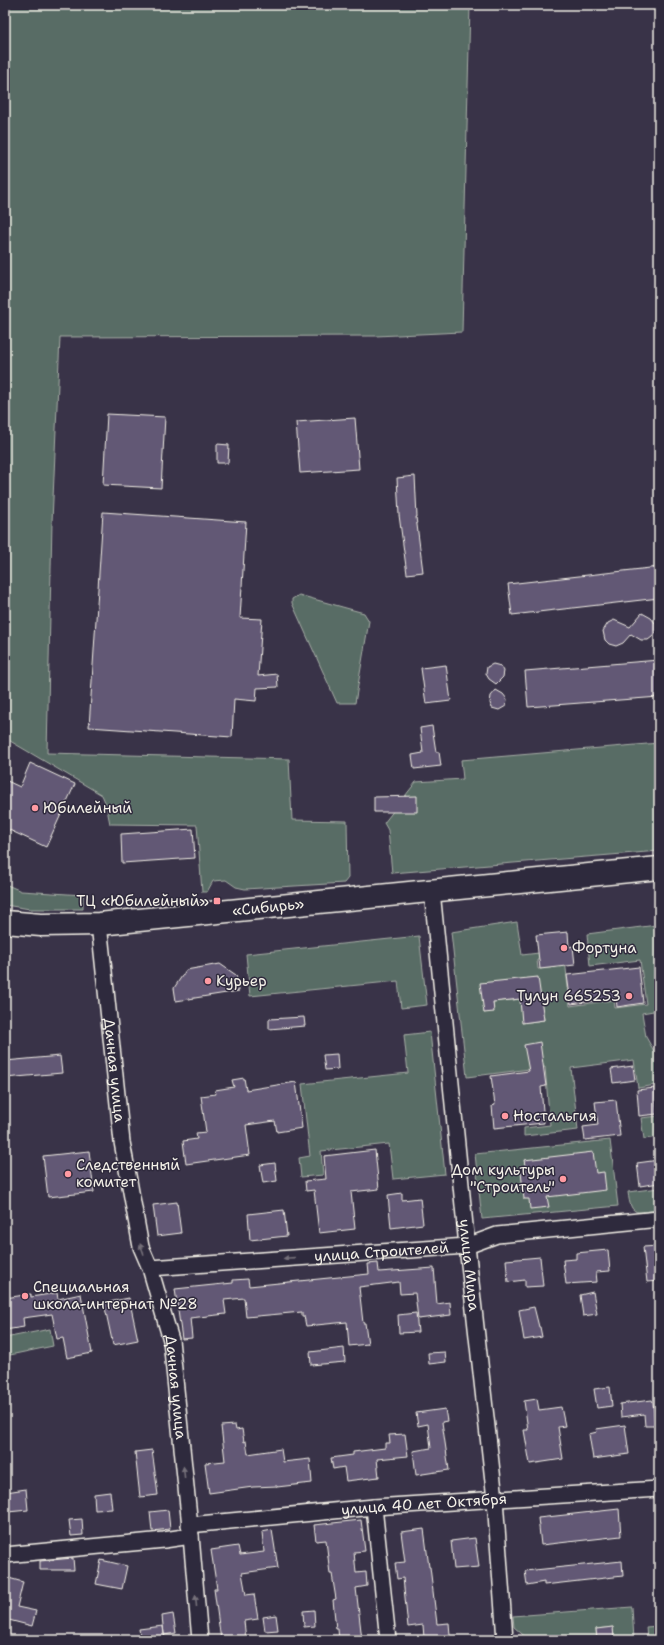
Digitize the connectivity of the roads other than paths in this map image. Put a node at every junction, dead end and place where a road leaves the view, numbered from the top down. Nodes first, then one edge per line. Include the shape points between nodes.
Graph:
1 (659, 868) edge
2 (432, 891) junction
3 (5, 922) edge
4 (99, 924) junction
5 (659, 1219) edge
6 (467, 1246) junction
7 (150, 1268) junction
8 (659, 1489) edge
9 (495, 1499) junction
10 (374, 1507) junction
11 (190, 1531) junction
12 (5, 1555) edge
13 (200, 1640) edge
14 (388, 1640) edge
15 (505, 1640) edge

1 - 2 highway, «Сибирь»
2 - 4 highway, «Сибирь»
2 - 6 street, улица Мира
3 - 4 highway, «Сибирь» via 41,925
7 -> 4 street, Дачная улица via 141,1247 122,1142
5 - 6 street, улица Строителей via 496,1235
6 -> 7 street, улица Строителей
6 - 9 street, улица Мира
11 -> 7 street, Дачная улица via 171,1340
8 - 9 street, улица 40 лет Октября
9 - 10 street, улица 40 лет Октября
9 - 15 street, улица Мира
10 - 11 street, улица 40 лет Октября
10 - 14 street
11 - 12 street, улица 40 лет Октября via 164,1540
13 -> 11 street, Дачная улица

